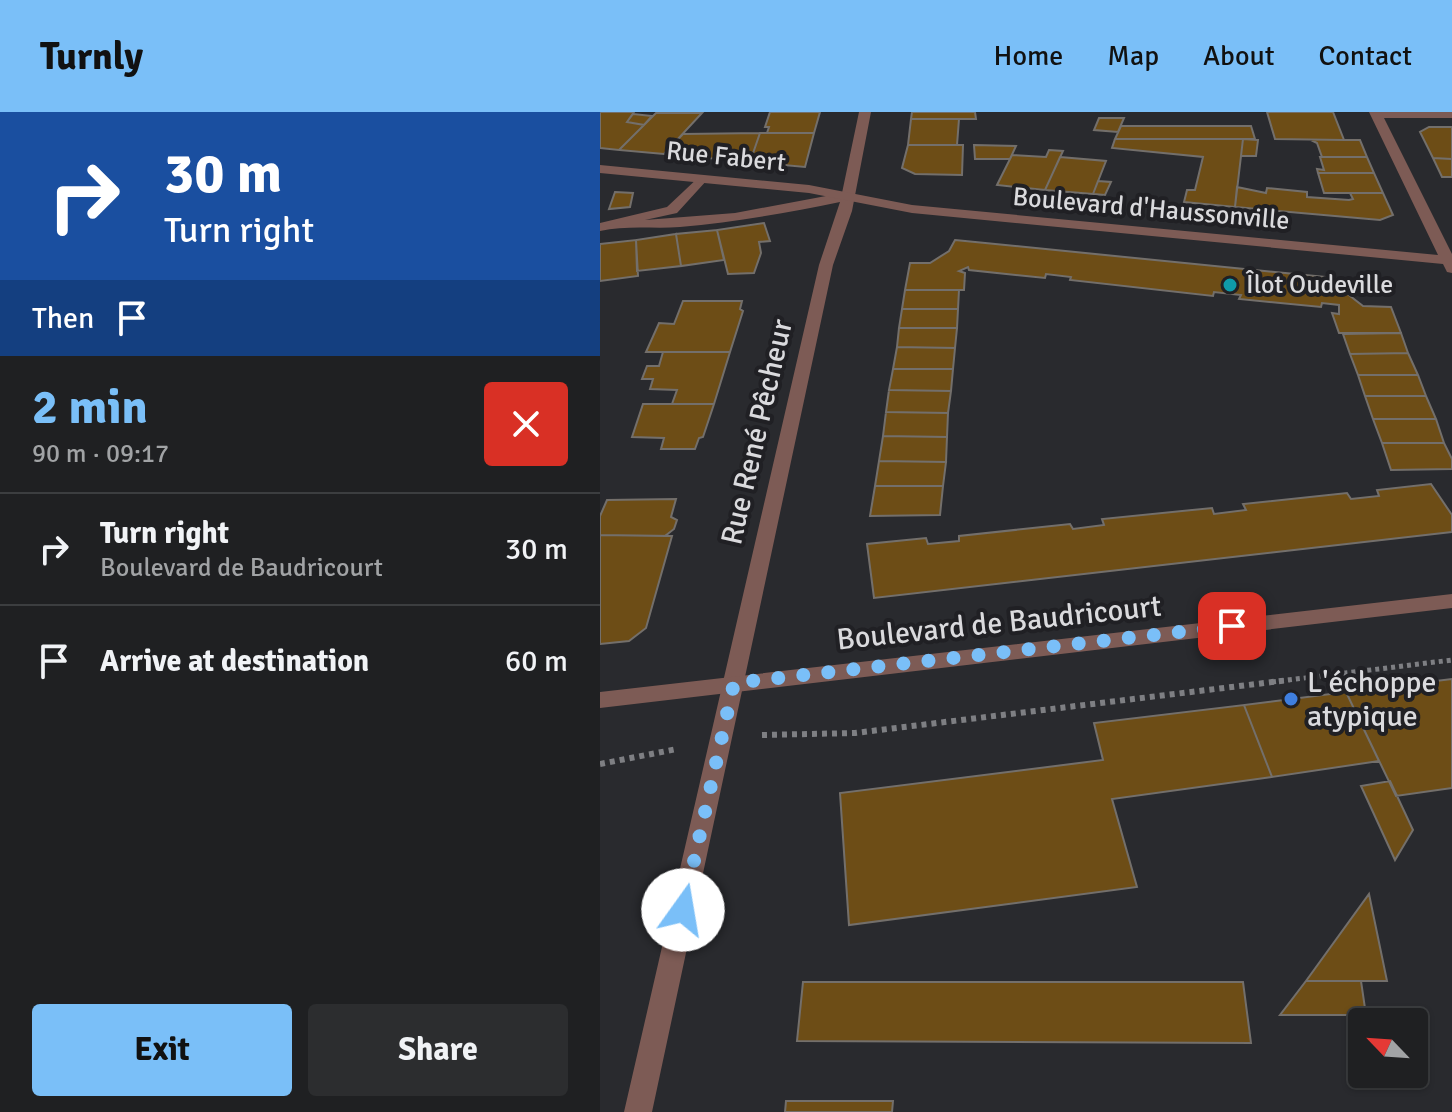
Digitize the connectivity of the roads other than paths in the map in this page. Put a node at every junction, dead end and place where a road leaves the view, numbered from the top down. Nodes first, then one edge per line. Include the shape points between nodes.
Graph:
1 (865, 112) edge
2 (1376, 113) edge
3 (1452, 114) edge
4 (600, 169) edge
5 (701, 179) junction
6 (847, 196) junction
7 (621, 225) junction
8 (600, 227) edge
9 (1451, 264) edge
10 (1452, 601) edge
11 (734, 683) junction
12 (600, 700) edge
13 (638, 1112) edge

1 - 6 street, Rue René Pêcheur
2 - 3 street
2 - 9 street
4 - 5 street, Rue Fabert
5 - 6 street, Rue Fabert
5 - 7 street via 672,210
6 - 7 street via 661,225
6 - 9 street, Boulevard d'Haussonville via 912,209
6 - 11 street, Rue René Pêcheur via 826,265
7 - 8 street
10 - 11 street, Boulevard de Baudricourt
11 - 12 street, Boulevard de Baudricourt
11 - 13 street, Rue René Pêcheur

